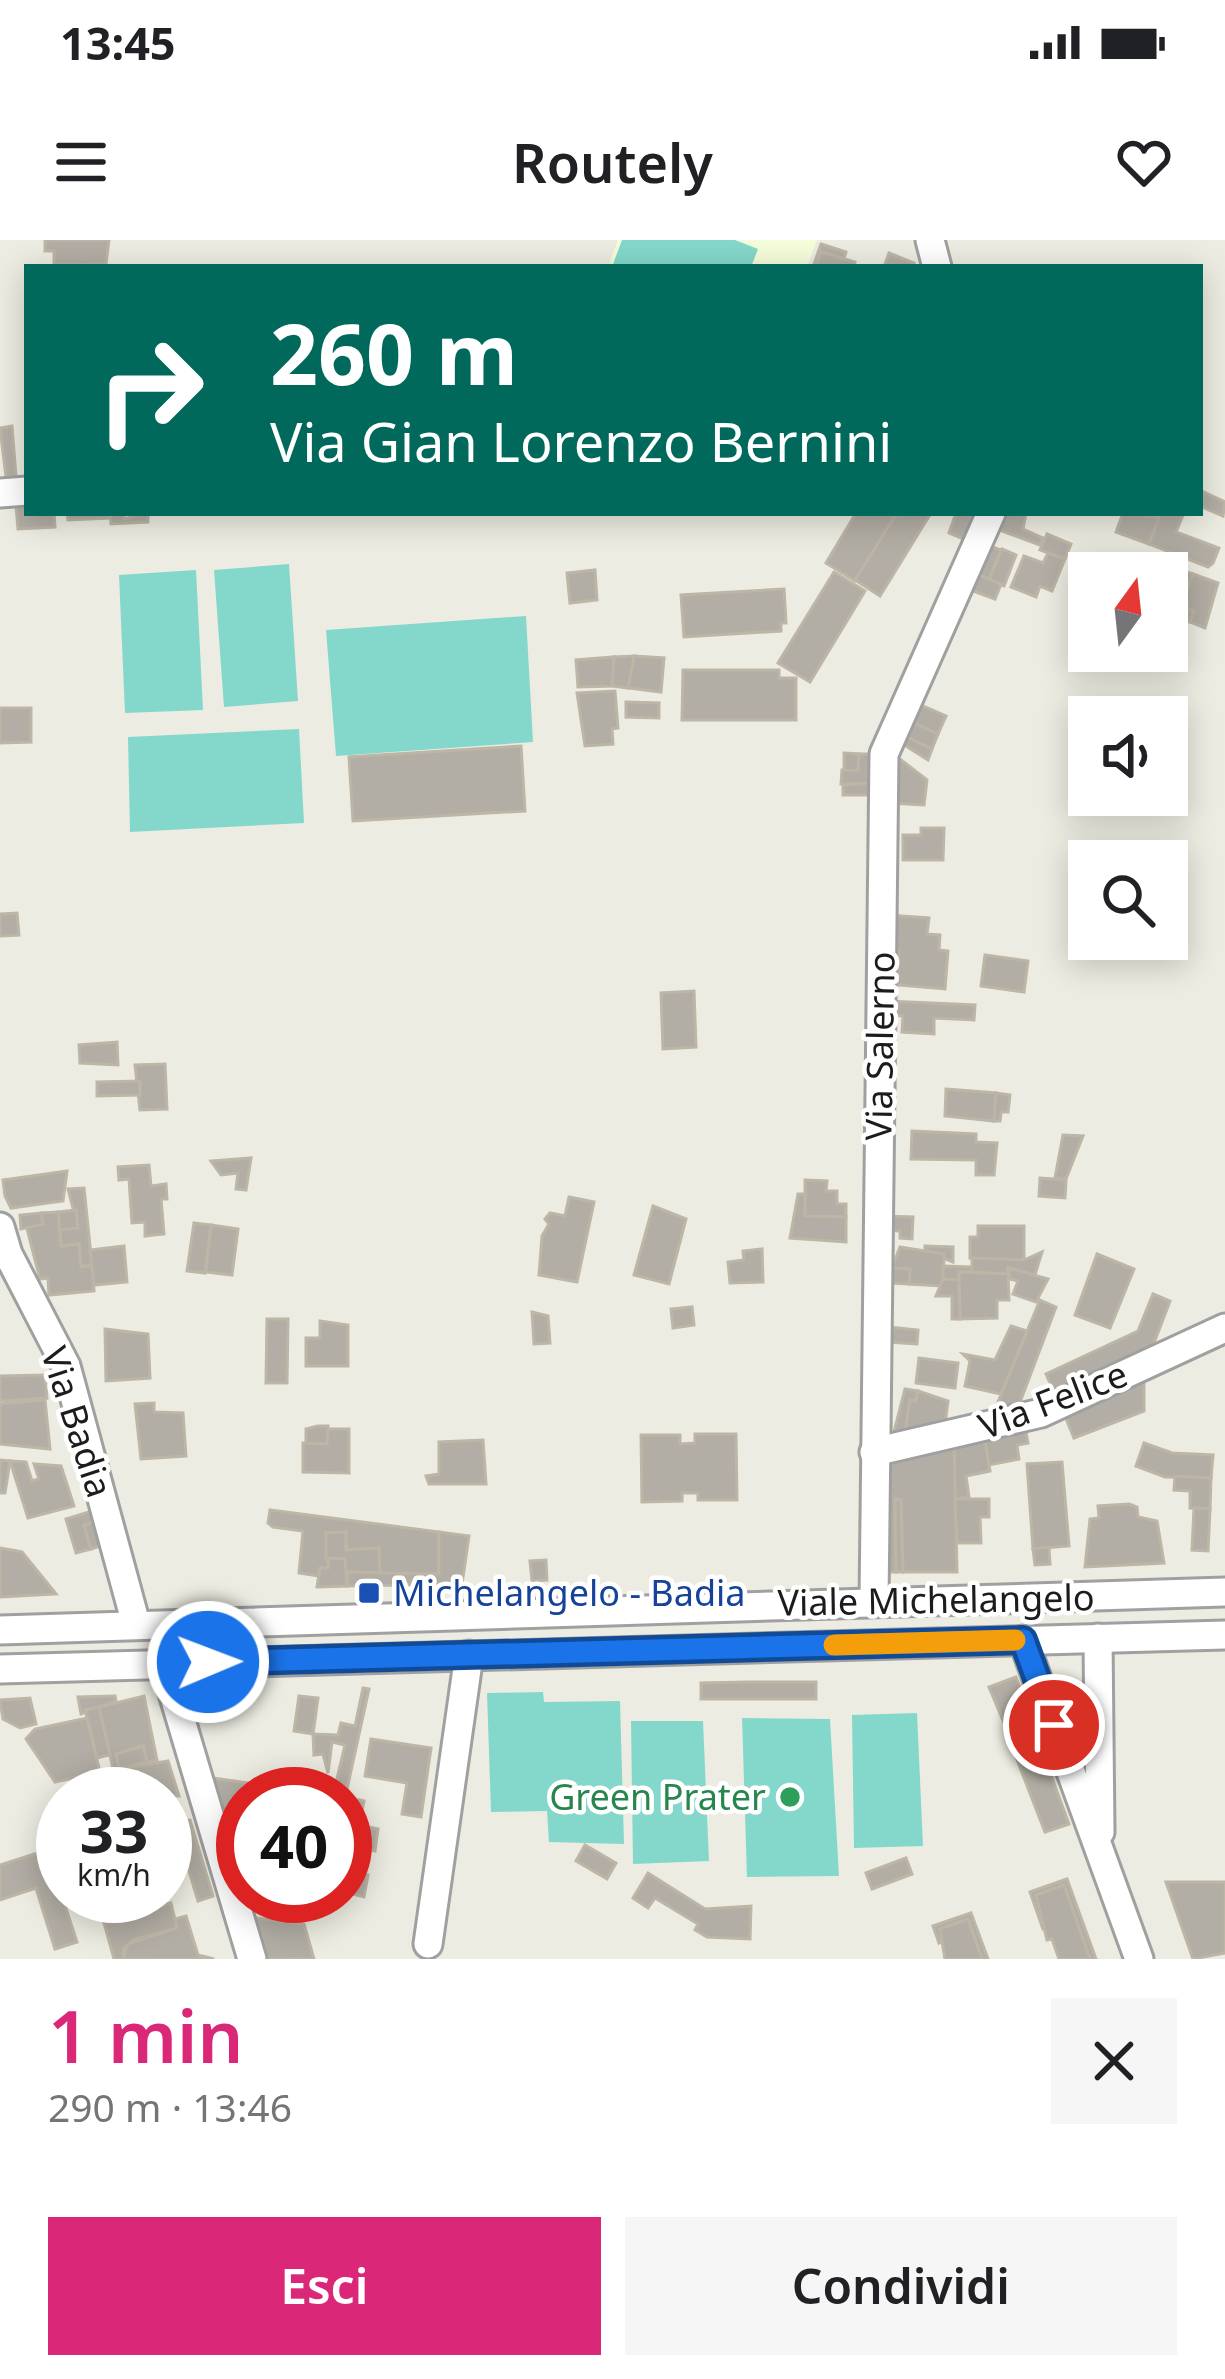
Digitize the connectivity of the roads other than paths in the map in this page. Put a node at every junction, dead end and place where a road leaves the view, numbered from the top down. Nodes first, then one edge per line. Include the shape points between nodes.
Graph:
1 (990, 516) edge
2 (0, 1227) edge
3 (1225, 1328) edge
4 (874, 1452) junction
5 (1225, 1592) edge
6 (874, 1602) junction
7 (681, 1607) junction
8 (136, 1624) junction
9 (0, 1630) edge
10 (1225, 1635) edge
11 (1098, 1638) junction
12 (1023, 1640) junction
13 (683, 1648) junction
14 (470, 1655) junction
15 (164, 1663) junction
16 (0, 1669) edge
17 (1100, 1854) junction
18 (428, 1944) dead end
19 (252, 1959) edge
20 (1139, 1959) edge

1 - 4 street, Via Salerno via 884,754
2 - 8 street, Via Badia via 66,1366
3 - 4 street, Via Felice via 1041,1413
4 - 6 street, Via Salerno
5 - 6 street, Viale Michelangelo
6 - 7 street, Viale Michelangelo
7 - 8 street, Viale Michelangelo
7 - 13 street
8 - 9 street, Viale Michelangelo
10 - 11 street, Viale Michelangelo
11 - 12 street, Viale Michelangelo
11 - 17 street
12 - 13 street, Viale Michelangelo
12 - 17 street
13 - 14 street, Viale Michelangelo
14 - 15 street, Viale Michelangelo
14 - 18 street
15 - 16 street, Viale Michelangelo
15 - 19 street
17 - 20 street

